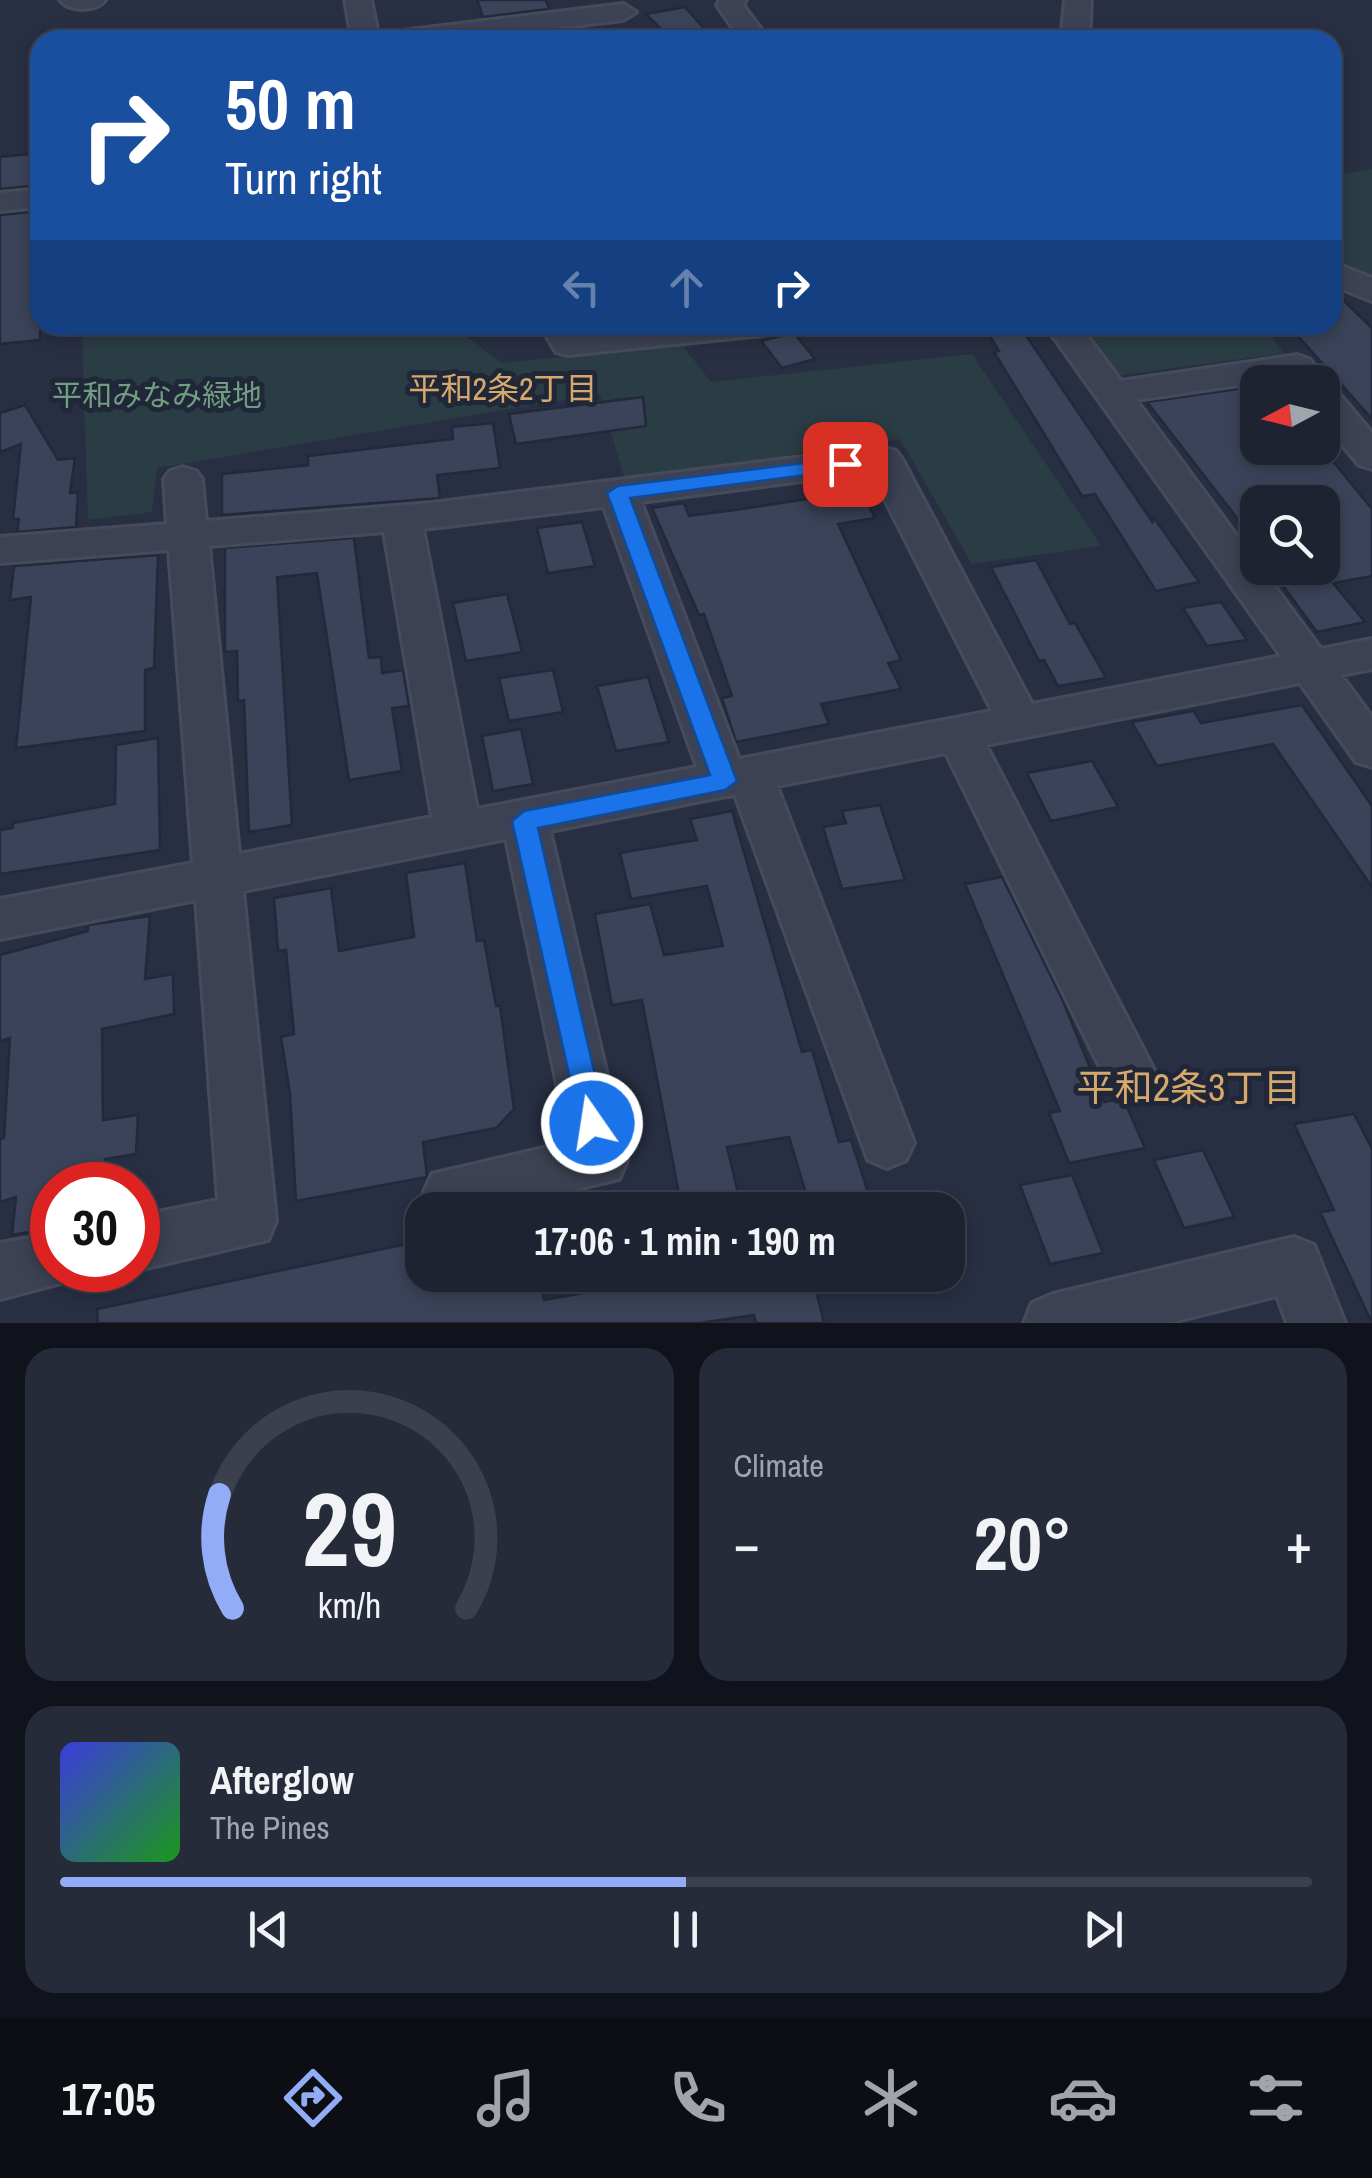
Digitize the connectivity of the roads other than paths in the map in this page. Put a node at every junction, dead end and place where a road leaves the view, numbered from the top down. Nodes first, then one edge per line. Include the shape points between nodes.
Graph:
1 (73, 0) edge
2 (92, 0) edge
3 (358, 0) edge
4 (734, 0) edge
5 (1078, 0) edge
6 (618, 6) edge
7 (364, 30) edge
8 (456, 30) edge
9 (638, 30) edge
10 (748, 30) edge
11 (1076, 30) edge
12 (30, 199) edge
13 (0, 202) edge
14 (1342, 277) edge
15 (1372, 291) edge
16 (562, 335) edge
17 (665, 335) edge
18 (1069, 335) edge
19 (1240, 375) edge
20 (1112, 394) junction
21 (1340, 419) edge
22 (1372, 457) edge
23 (183, 480) dead end
24 (618, 493) junction
25 (401, 518) junction
26 (188, 536) junction
27 (0, 550) edge
28 (1372, 654) edge
29 (1307, 665) junction
30 (1022, 725) junction
31 (960, 737) junction
32 (1372, 750) edge
33 (738, 779) junction
34 (524, 821) junction
35 (458, 833) junction
36 (216, 878) junction
37 (0, 920) edge
38 (1128, 1070) dead end
39 (886, 1144) dead end
40 (452, 1192) dead end
41 (160, 1239) edge
42 (30, 1265) edge
43 (0, 1271) edge
44 (1054, 1323) edge
45 (1316, 1323) edge

1 - 2 street
3 - 7 street
4 - 10 street via 730,5
5 - 11 street
6 - 8 street
6 - 9 street
12 - 13 street
14 - 15 street
16 - 17 street via 568,345
18 - 20 street
19 - 20 street
20 - 29 street
21 - 22 street
23 - 26 street
24 - 25 street
24 - 30 street via 883,460
24 - 33 street
25 - 26 street
25 - 35 street
26 - 27 street
26 - 36 street
28 - 29 street
29 - 30 street
29 - 32 street
30 - 31 street
31 - 33 street
31 - 38 street
33 - 34 street
33 - 39 street
34 - 35 street
34 - 40 street via 600,1161
35 - 36 street
36 - 37 street
36 - 41 street via 248,1221
42 - 43 street
44 - 45 street via 1294,1264

